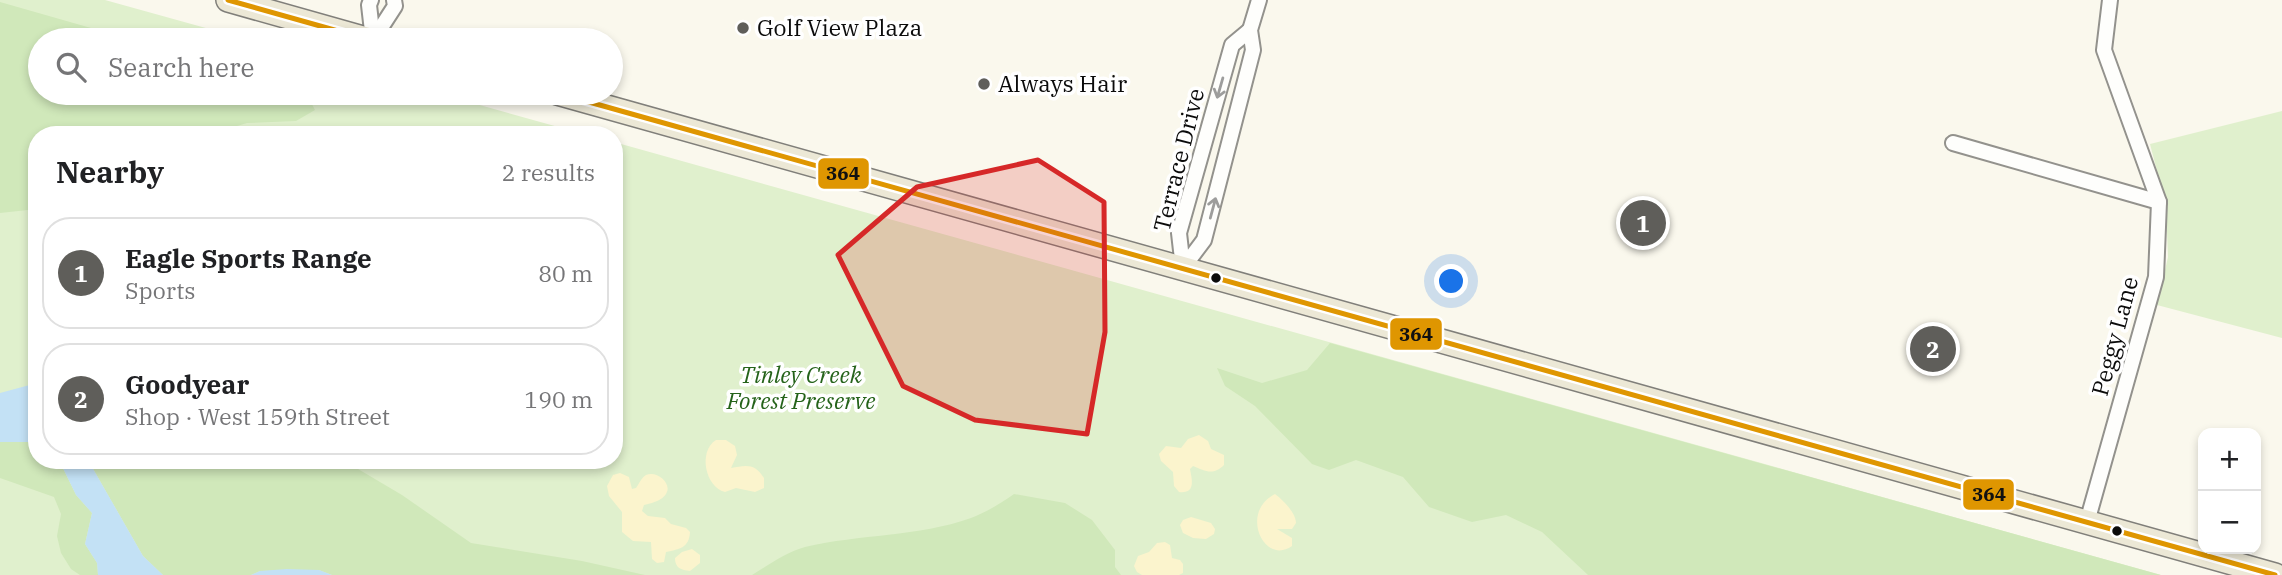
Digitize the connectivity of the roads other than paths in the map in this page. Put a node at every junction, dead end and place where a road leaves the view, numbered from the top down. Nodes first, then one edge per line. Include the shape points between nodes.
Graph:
1 (228, 0) edge
2 (371, 0) edge
3 (394, 0) edge
4 (1259, 0) edge
5 (2110, 0) edge
6 (329, 28) edge
7 (371, 28) edge
8 (380, 28) edge
9 (1250, 30) junction
10 (600, 105) edge
11 (1952, 143) dead end
12 (2159, 202) junction
13 (1183, 268) junction
14 (2087, 522) junction
15 (2274, 575) edge

1 - 6 main road
2 - 7 street
3 - 8 street via 395,6
4 - 9 street, Terrace Drive
5 - 12 street, Peggy Lane via 2104,50
13 -> 9 street, Terrace Drive via 1204,240 1214,205 1253,50
9 -> 13 street, Terrace Drive via 1232,45 1179,233
10 - 13 main road
11 - 12 street
12 - 14 street, Peggy Lane via 2156,277
13 - 14 main road
14 - 15 main road

